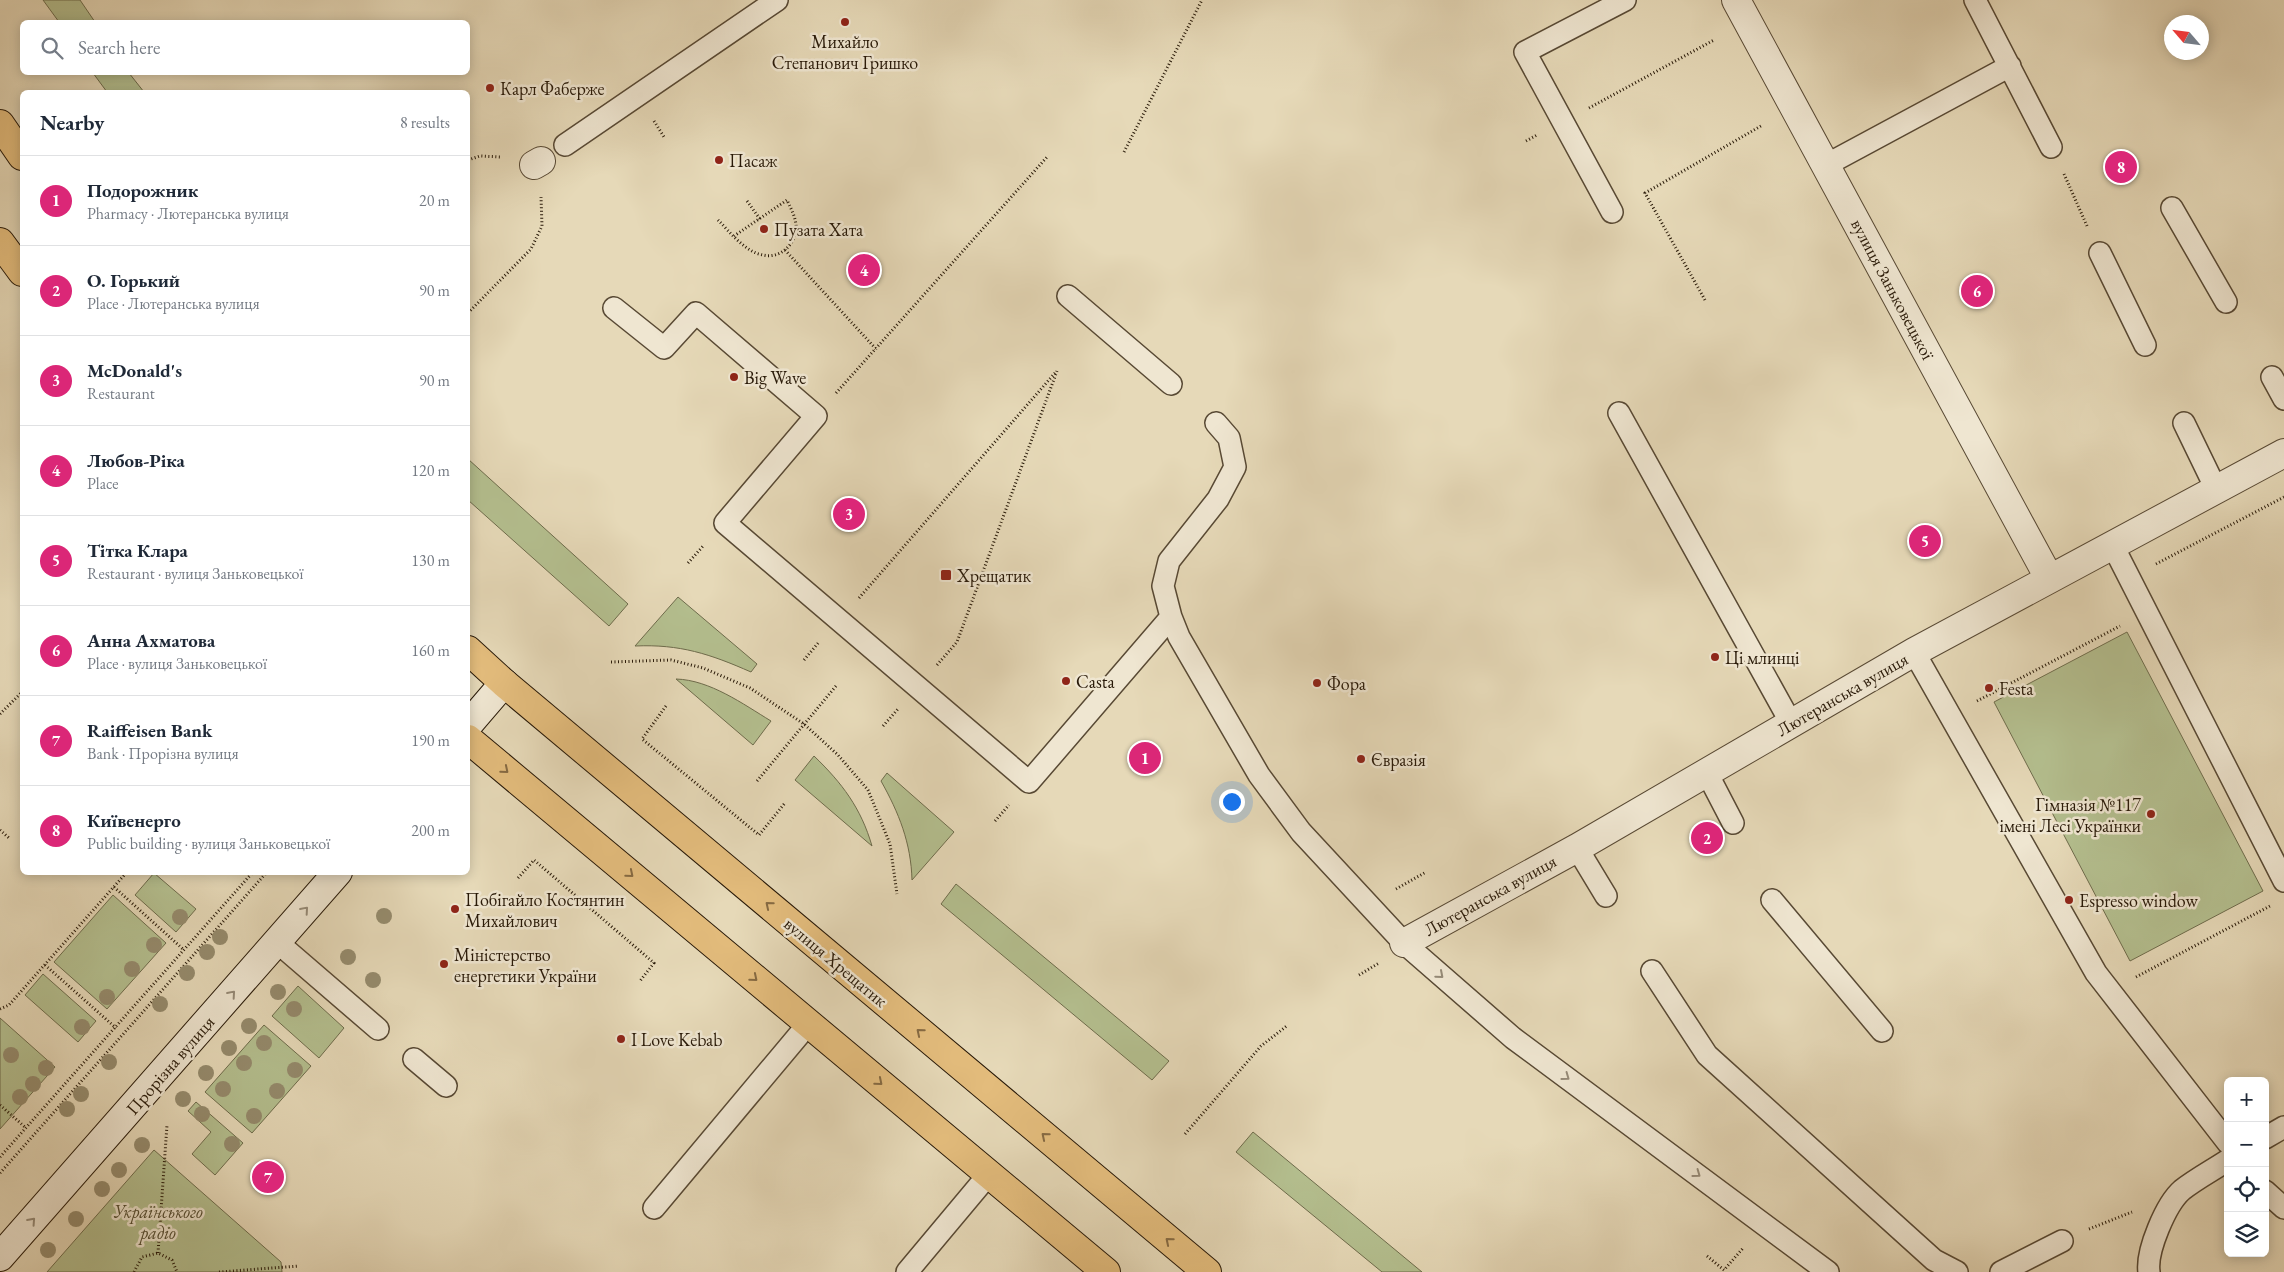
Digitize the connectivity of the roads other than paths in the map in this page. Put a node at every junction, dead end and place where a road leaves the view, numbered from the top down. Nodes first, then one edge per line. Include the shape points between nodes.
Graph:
1 (776, 0) edge
2 (1625, 0) edge
3 (1736, 0) edge
4 (1975, 0) edge
5 (2010, 66) junction
6 (0, 124) edge
7 (565, 144) dead end
8 (2051, 147) road end
9 (20, 153) edge
10 (1826, 166) junction
11 (2172, 208) dead end
12 (1612, 212) dead end
13 (0, 242) edge
14 (2100, 253) road end
15 (20, 269) edge
16 (1068, 296) dead end
17 (2226, 302) dead end
18 (614, 308) dead end
19 (2145, 345) dead end
20 (2272, 377) dead end
21 (1171, 384) dead end
22 (2284, 399) edge
23 (1619, 413) dead end
24 (1216, 423) dead end
25 (2184, 423) dead end
26 (2284, 453) edge
27 (2216, 489) junction
28 (2112, 544) junction
29 (2049, 578) junction
30 (1171, 617) junction
31 (470, 652) edge
32 (1914, 652) junction
33 (504, 683) junction
34 (470, 723) edge
35 (1791, 724) junction
36 (470, 741) edge
37 (1706, 773) junction
38 (1732, 823) dead end
39 (1577, 848) junction
40 (335, 875) edge
41 (2284, 881) edge
42 (1606, 896) dead end
43 (1772, 900) dead end
44 (277, 942) junction
45 (1393, 951) junction
46 (1652, 972) dead end
47 (809, 1023) junction
48 (378, 1029) dead end
49 (1882, 1031) dead end
50 (414, 1059) dead end
51 (446, 1086) dead end
52 (2284, 1127) edge
53 (2269, 1136) edge
54 (2224, 1138) edge
55 (2224, 1163) edge
56 (988, 1174) junction
57 (2269, 1195) edge
58 (654, 1208) dead end
59 (2284, 1208) edge
60 (2062, 1241) road end
61 (0, 1257) edge
62 (907, 1272) edge
63 (1106, 1272) edge
64 (1206, 1272) edge
65 (1828, 1272) edge
66 (1957, 1272) edge
67 (2001, 1272) edge
68 (2149, 1272) edge

1 - 7 lane
2 - 12 lane via 1525,52
3 - 10 street, вулиця Заньковецької
4 - 5 lane
5 - 8 lane
5 - 10 lane
6 - 9 main road
10 - 29 street, вулиця Заньковецької
11 - 17 lane
13 - 15 main road
14 - 19 lane
16 - 21 lane
18 - 30 lane via 664,348 696,313 816,416 725,523 1029,782
20 - 22 lane
23 - 35 lane
24 - 30 lane via 1230,438 1236,467 1218,499 1169,561 1163,586
25 - 27 lane
26 - 27 street, Лютеранська вулиця
27 - 28 street, Лютеранська вулиця
28 - 29 street, Лютеранська вулиця
28 - 41 lane
29 - 32 street, Лютеранська вулиця
30 - 45 lane via 1179,637 1259,775
31 - 33 main road, вулиця Хрещатик
32 - 35 street, Лютеранська вулиця
32 - 54 lane via 2096,973
33 - 34 street
64 -> 33 main road, вулиця Хрещатик
35 - 37 street, Лютеранська вулиця
36 -> 47 main road
37 - 38 lane
37 - 39 street, Лютеранська вулиця
39 - 42 lane
39 - 45 street, Лютеранська вулиця
44 -> 40 street, Прорізна вулиця
43 - 49 lane
44 - 48 lane
61 -> 44 street, Прорізна вулиця
45 -> 65 lane
46 - 66 lane via 1707,1056 1934,1260
47 -> 56 main road
47 - 58 lane
50 - 51 lane
52 - 53 lane
55 - 68 lane via 2181,1191 2155,1237 2149,1253
56 - 62 lane
56 - 63 main road
57 - 59 lane
60 - 67 lane

